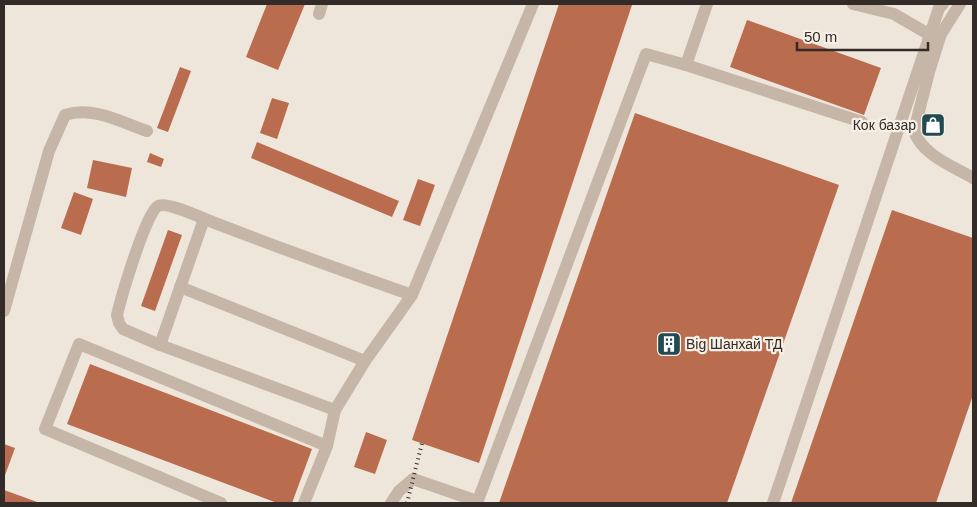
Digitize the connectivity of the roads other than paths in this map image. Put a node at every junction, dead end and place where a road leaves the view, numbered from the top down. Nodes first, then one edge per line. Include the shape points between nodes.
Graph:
1 (533, 4) edge
2 (707, 4) edge
3 (853, 4) edge
4 (943, 4) edge
5 (960, 4) edge
6 (930, 35) junction
7 (686, 65) junction
8 (862, 122) dead end
9 (147, 131) dead end
10 (973, 178) edge
11 (204, 219) junction
12 (180, 287) junction
13 (412, 295) junction
14 (4, 311) edge
15 (160, 345) junction
16 (365, 361) junction
17 (334, 410) junction
18 (327, 446) junction
19 (477, 502) edge
20 (221, 503) edge
21 (304, 503) edge
22 (391, 503) edge
23 (772, 503) edge

1 - 13 lane
2 - 7 lane
3 - 6 lane via 894,14
4 - 6 lane
5 - 10 lane via 941,34 914,131 925,149
6 - 23 lane
7 - 8 lane
7 - 19 lane via 646,54
9 - 14 lane via 91,112 77,111 65,115 49,151
11 - 12 lane
11 - 13 lane
11 - 15 lane via 160,204 149,219 136,254 117,315 119,323 123,328
12 - 15 lane
12 - 16 lane
13 - 16 lane
15 - 17 lane
16 - 17 lane
17 - 18 lane
18 - 20 lane via 79,344 45,428
18 - 21 lane
19 - 22 lane via 413,479

